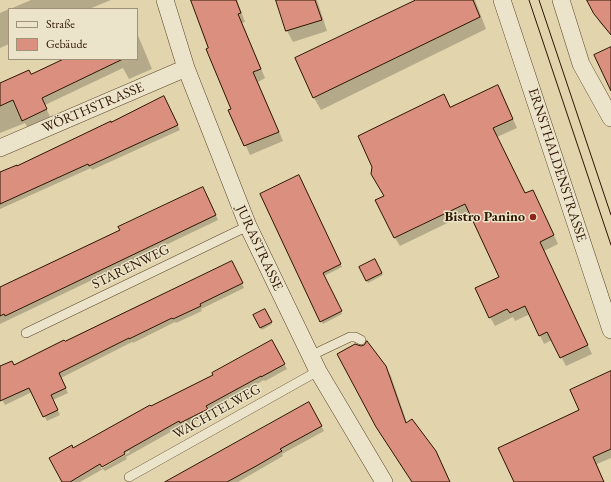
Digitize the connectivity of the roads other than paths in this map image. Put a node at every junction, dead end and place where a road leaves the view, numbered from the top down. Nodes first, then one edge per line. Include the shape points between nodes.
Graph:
1 (165, 0) edge
2 (502, 0) edge
3 (561, 0) edge
4 (186, 68) junction
5 (611, 118) edge
6 (0, 148) edge
7 (248, 226) junction
8 (611, 330) edge
9 (26, 333) dead end
10 (361, 340) dead end
11 (310, 356) junction
12 (318, 371) junction
13 (129, 477) dead end
14 (384, 482) edge

1 - 4 street, JURASTRASSE
2 - 8 street, ERNSTHALDENSTRASSE
3 - 5 street via 581,64
4 - 6 street, WÖRTHSTRASSE
4 - 7 street, JURASTRASSE
7 - 9 lane, STARENWEG
7 - 11 street, JURASTRASSE
10 - 11 lane via 350,337
11 - 12 street, JURASTRASSE
12 - 13 lane, WACHTELWEG
12 - 14 street, JURASTRASSE

